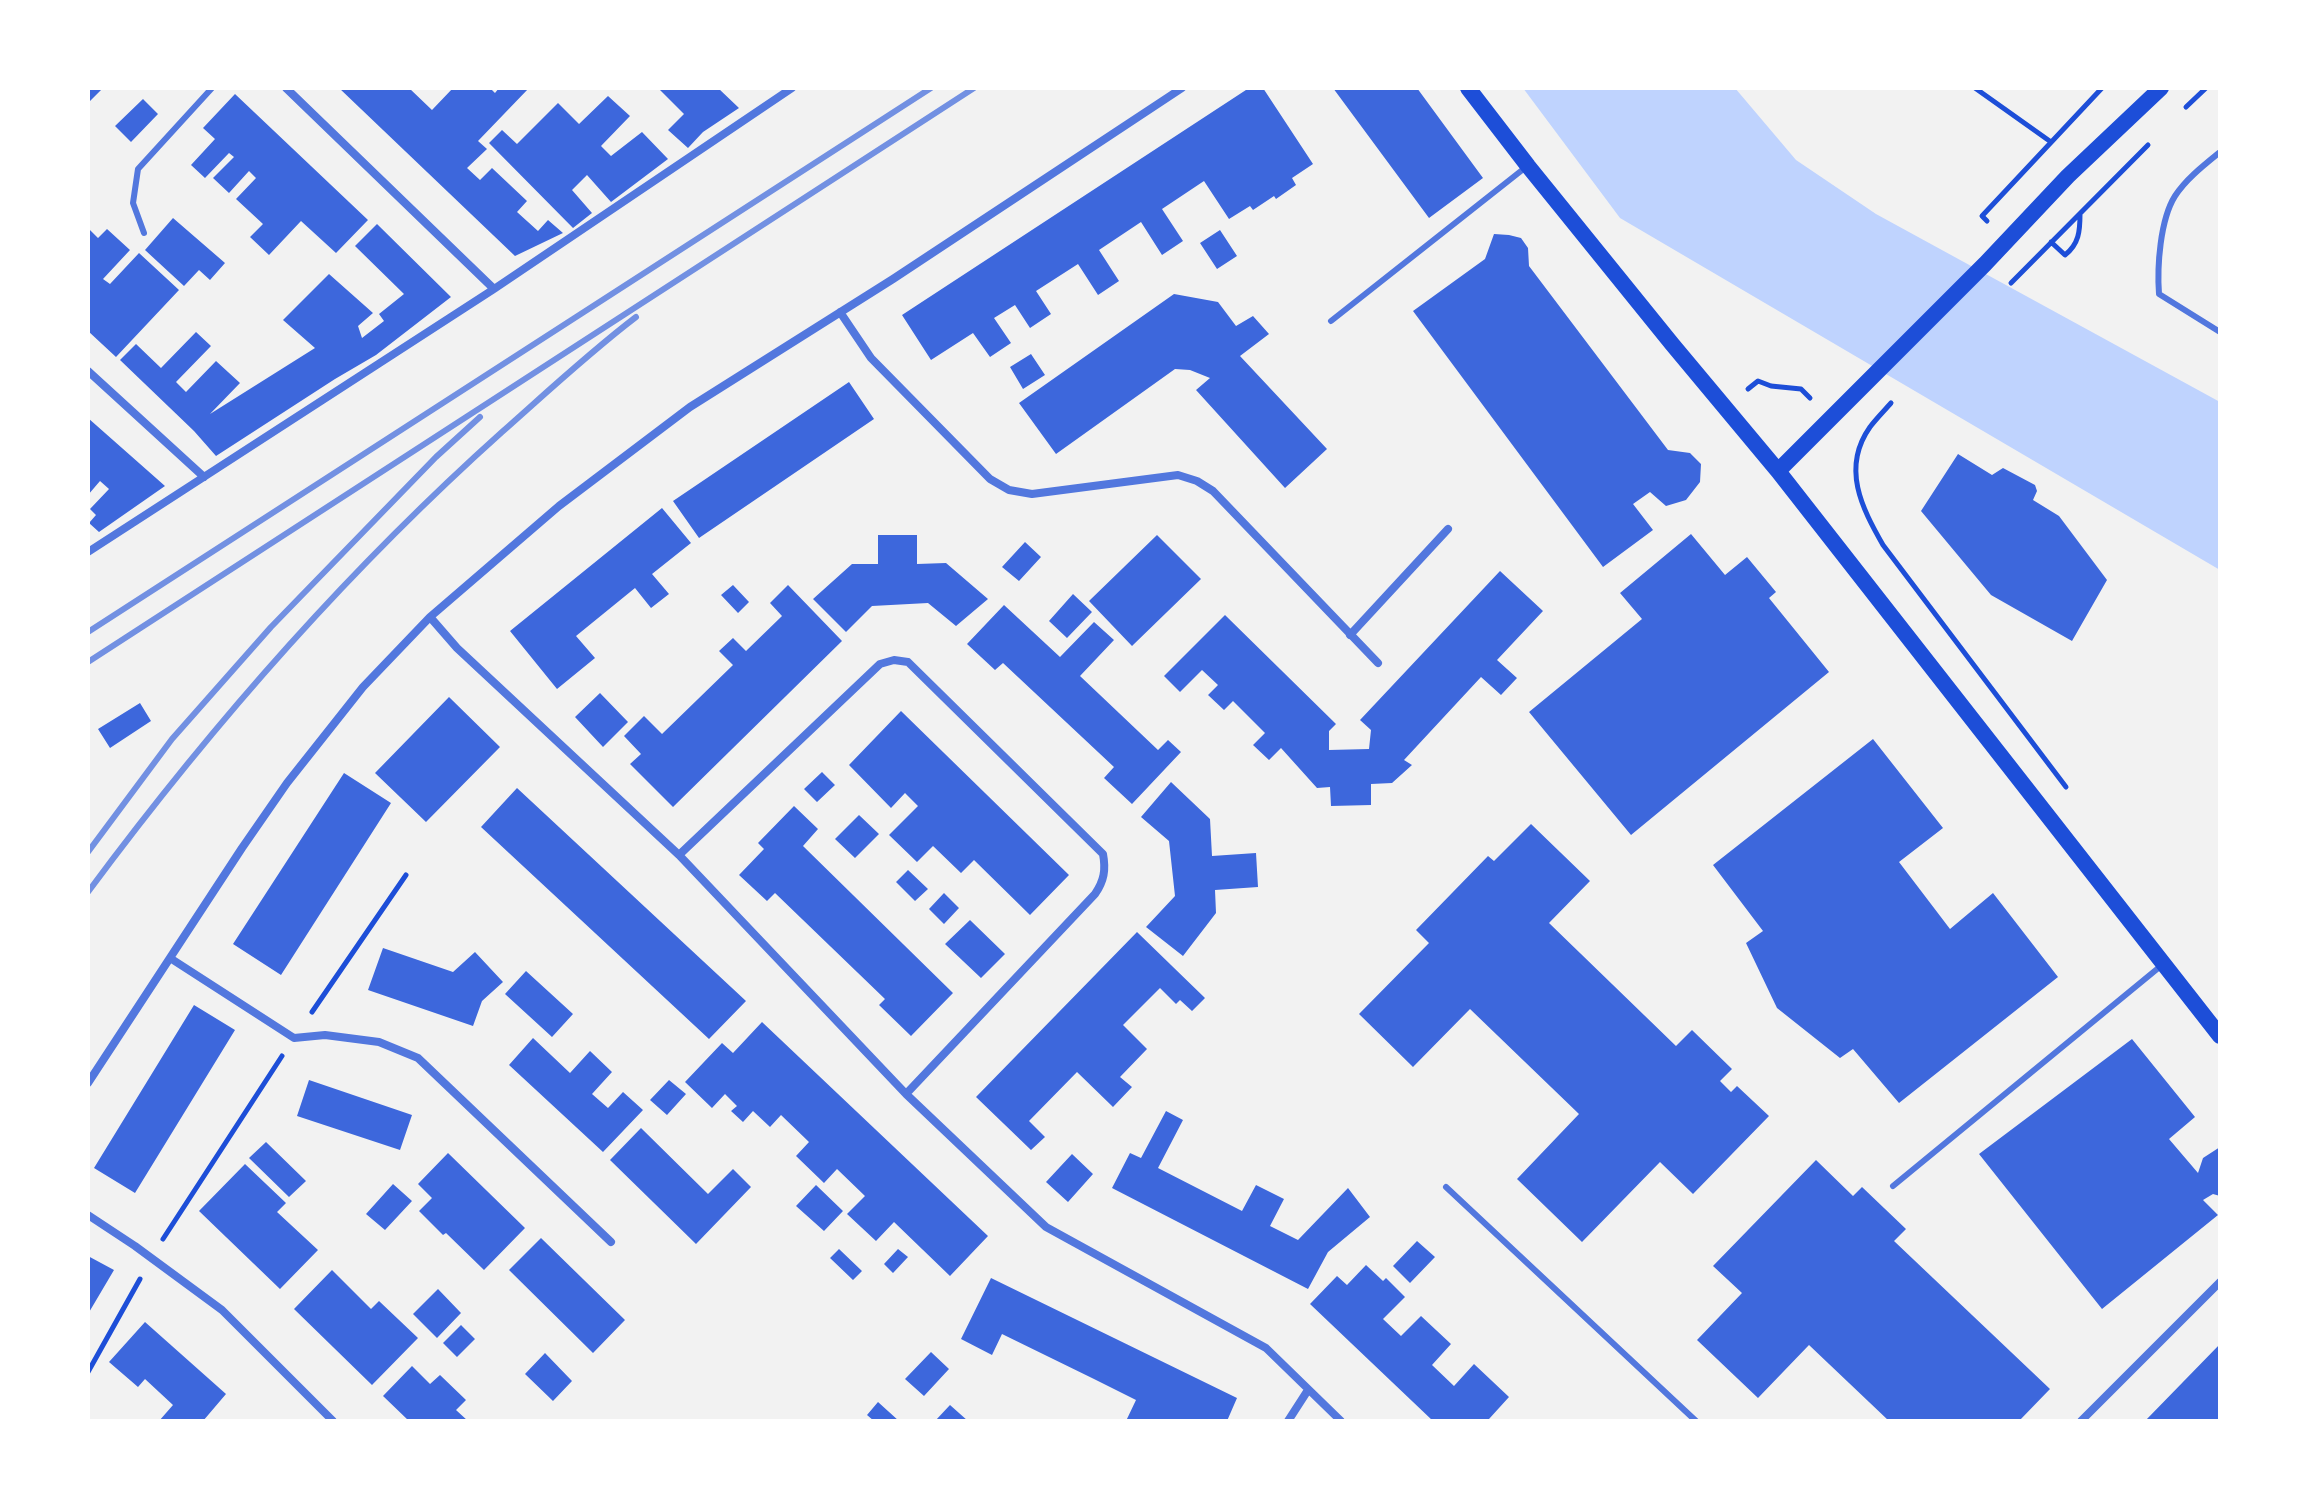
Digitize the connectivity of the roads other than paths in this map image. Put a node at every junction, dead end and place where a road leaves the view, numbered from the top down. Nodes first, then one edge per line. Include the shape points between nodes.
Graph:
1 (212, 88) edge
2 (286, 88) edge
3 (1182, 88) edge
4 (1468, 88) edge
5 (2161, 88) edge
6 (786, 90) edge
7 (2220, 152) edge
8 (1528, 166) junction
9 (144, 233) dead end
10 (494, 289) junction
11 (840, 312) junction
12 (1331, 321) dead end
13 (2220, 332) edge
14 (88, 371) edge
15 (1778, 471) junction
16 (204, 477) junction
17 (1448, 529) dead end
18 (88, 552) edge
19 (430, 617) junction
20 (1350, 635) junction
21 (1378, 663) dead end
22 (679, 855) junction
23 (170, 958) junction
24 (2163, 964) junction
25 (2220, 1036) edge
26 (88, 1083) edge
27 (906, 1094) junction
28 (1893, 1186) dead end
29 (1446, 1187) dead end
30 (88, 1215) edge
31 (611, 1242) dead end
32 (2220, 1282) edge
33 (1308, 1390) junction
34 (333, 1421) edge
35 (1288, 1421) edge
36 (1341, 1421) edge
37 (1696, 1421) edge
38 (2081, 1421) edge

1 - 9 lane via 138,169 133,203
2 - 10 street
3 - 11 street
4 - 8 main road
5 - 15 main road
6 - 10 street
7 - 13 lane via 2174,198 2157,272 2159,294
8 - 12 lane
8 - 15 main road
10 - 16 street
11 - 19 street via 690,407 559,506
11 - 20 street via 871,358 990,479 1032,494 1178,475 1197,481 1213,491
14 - 16 street
15 - 24 main road
16 - 18 street
17 - 20 street
19 - 22 street
19 - 23 street via 363,687 287,783
20 - 21 street
22 - 27 street
22 - 27 street via 880,664 894,660 908,662 1103,854 1102,884 1095,894
23 - 26 street
23 - 31 street via 294,1038 325,1035 379,1042 418,1058
24 - 25 main road
24 - 28 lane
27 - 33 street via 1046,1227 1266,1348
29 - 37 lane
30 - 34 street via 222,1310
32 - 38 street
33 - 35 street
33 - 36 street

